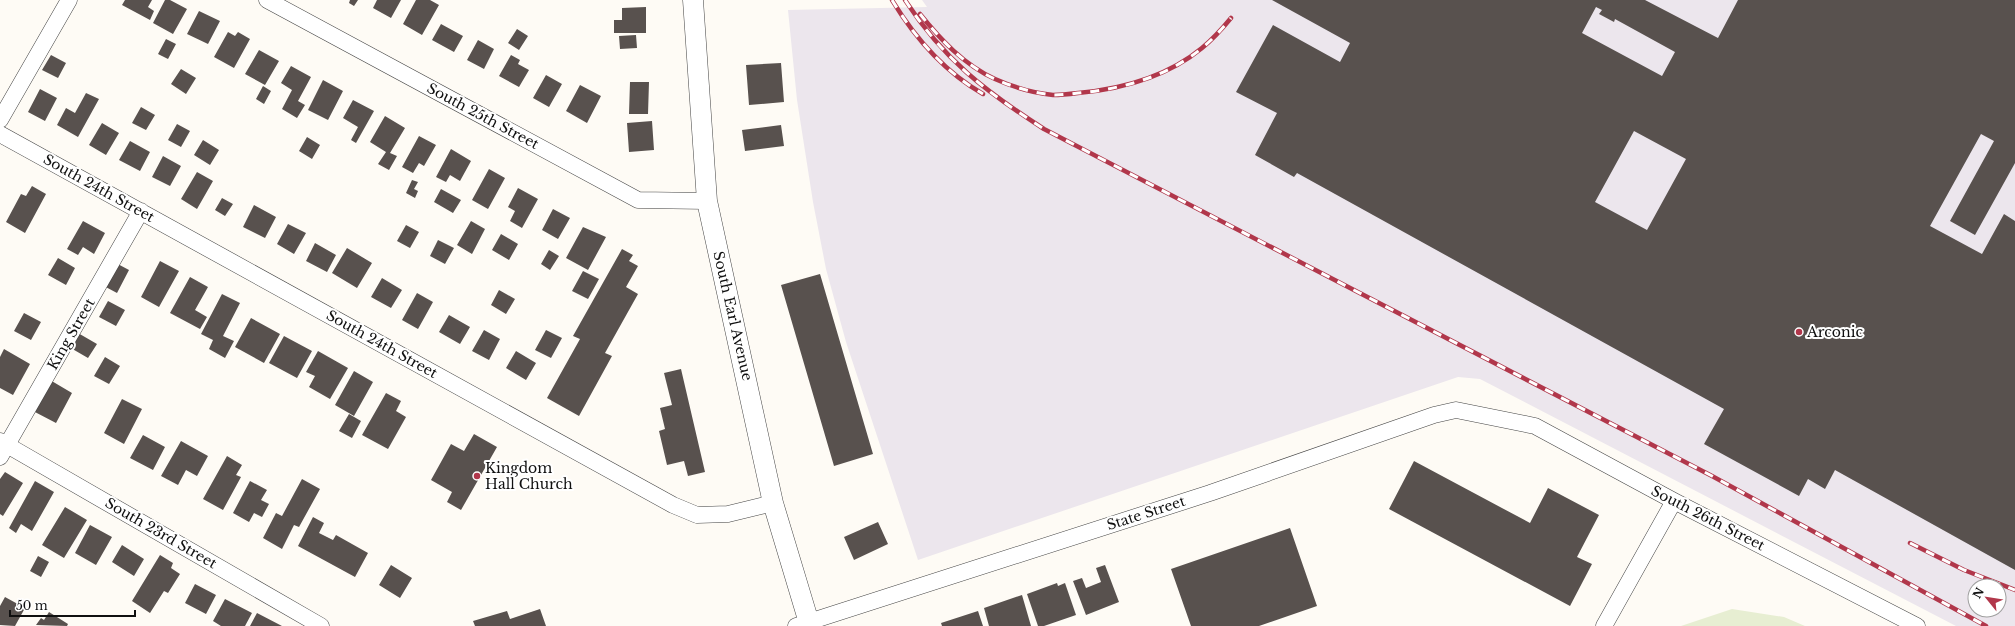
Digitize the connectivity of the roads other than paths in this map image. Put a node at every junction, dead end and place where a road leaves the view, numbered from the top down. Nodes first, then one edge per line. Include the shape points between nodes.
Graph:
1 (69, 0) edge
2 (267, 0) edge
3 (693, 0) edge
4 (0, 120) edge
5 (0, 134) edge
6 (707, 201) junction
7 (141, 211) junction
8 (1497, 417) joint
9 (2, 448) edge
10 (1674, 501) junction
11 (773, 503) junction
12 (805, 625) edge
13 (321, 626) edge
14 (1604, 626) edge
15 (1917, 626) edge

1 - 4 street
2 - 6 street, South 25th Street via 638,200
3 - 6 street, South Earl Avenue
5 - 7 street, South 24th Street
6 - 11 street, South Earl Avenue
7 - 9 street, King Street
7 - 11 street, South 24th Street via 673,505 697,515 728,514
8 - 10 street, South 26th Street via 1535,426
8 - 12 street, State Street via 1456,410 1434,415 1210,493
9 - 13 street, South 23rd Street
10 - 14 street
10 - 15 street, South 26th Street
11 - 12 street, South Earl Avenue

